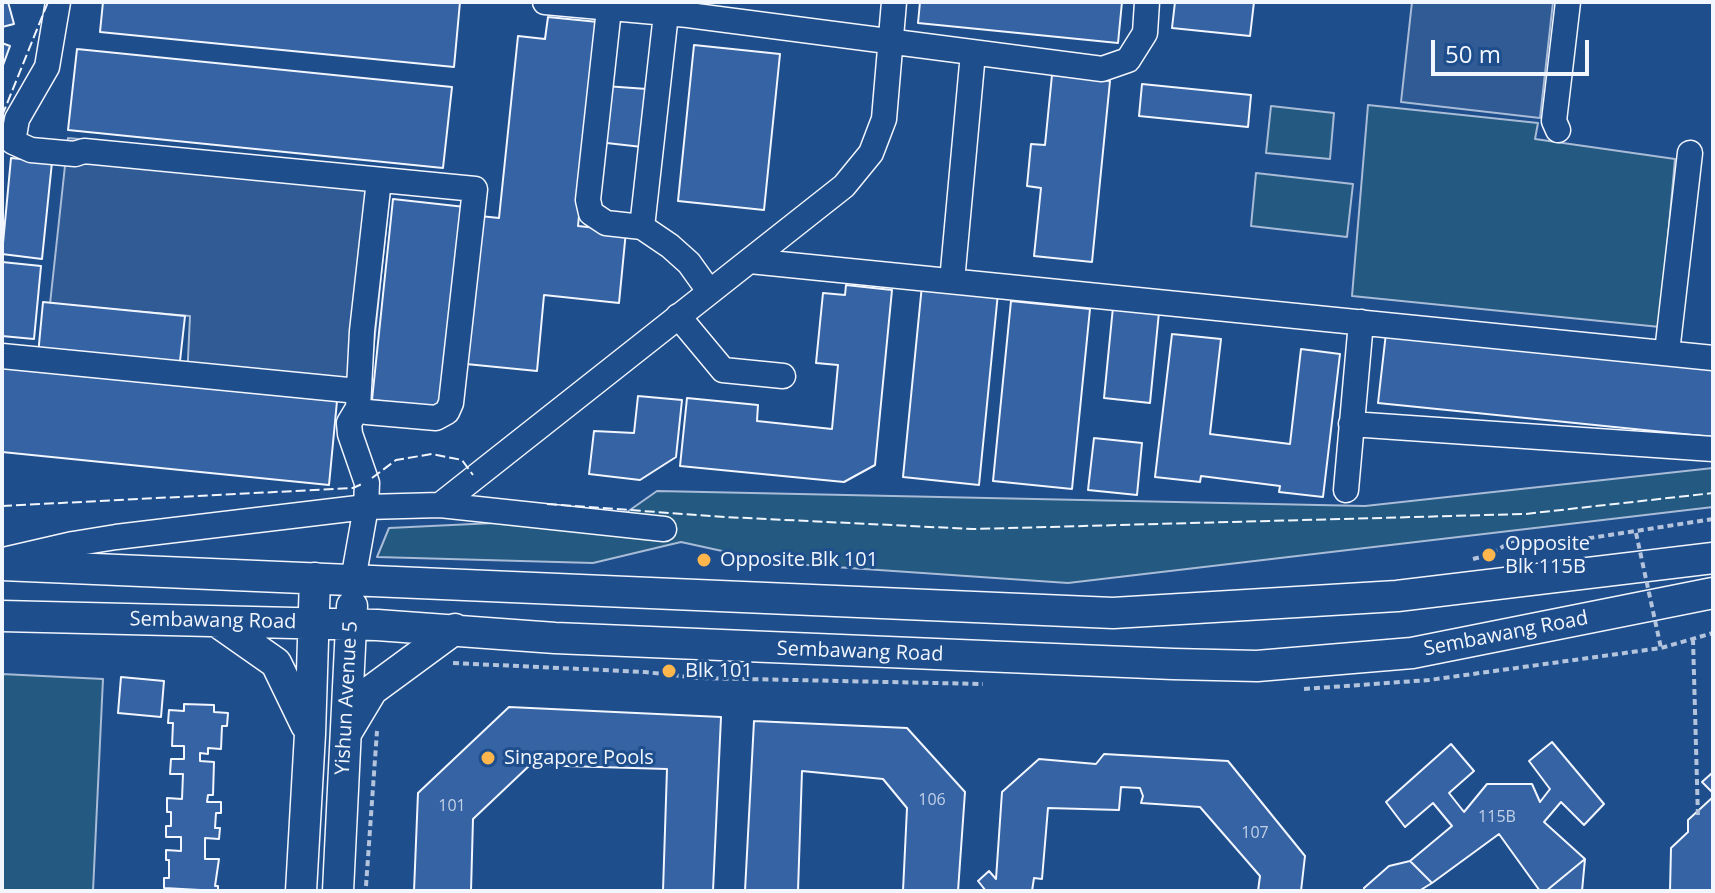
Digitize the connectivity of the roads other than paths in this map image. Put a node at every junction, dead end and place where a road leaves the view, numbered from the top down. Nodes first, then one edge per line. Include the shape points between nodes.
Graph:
1 (58, 2) edge
2 (545, 2) edge
3 (894, 2) edge
4 (1147, 2) edge
5 (1568, 2) edge
6 (609, 9) junction
7 (681, 10) edge
8 (891, 42) junction
9 (973, 53) junction
10 (1558, 130) dead end
11 (1690, 153) dead end
12 (382, 181) junction
13 (642, 227) junction
14 (750, 261) junction
15 (952, 281) junction
16 (709, 291) junction
17 (678, 316) junction
18 (1361, 322) junction
19 (1667, 352) junction
20 (2, 356) edge
21 (1713, 358) edge
22 (783, 376) dead end
23 (358, 400) junction
24 (1351, 424) junction
25 (1713, 449) edge
26 (1346, 490) dead end
27 (440, 505) junction
28 (366, 507) junction
29 (664, 529) dead end
30 (1713, 558) edge
31 (2, 563) edge
32 (315, 578) junction
33 (353, 580) junction
34 (1713, 593) edge
35 (2, 616) edge
36 (219, 623) junction
37 (313, 623) junction
38 (351, 624) junction
39 (455, 629) junction
40 (310, 734) junction
41 (344, 738) junction
42 (301, 891) edge
43 (338, 891) edge

1 - 12 lane via 47,67 17,119 13,142 31,150
2 - 6 lane
3 - 8 lane
4 - 9 lane via 1145,33 1128,60 1102,69
5 - 10 lane via 1554,121
6 - 7 lane
6 - 13 lane via 588,200 591,213 606,223
7 - 8 lane
7 - 13 lane
8 - 9 lane
8 - 14 lane via 884,119 871,153 844,186
9 - 15 lane
11 - 19 lane
12 - 23 lane, Yishun Avenue 5
12 - 23 lane via 475,189 447,412 436,418 367,412
13 - 16 lane via 689,263
14 - 15 lane
14 - 16 lane
15 - 18 lane
16 - 17 lane
17 - 22 lane via 723,370
17 - 27 lane
18 - 19 lane
18 - 24 lane
19 - 21 lane
20 - 23 lane
23 - 28 lane, Yishun Avenue 5 via 349,423 367,483
24 - 25 lane
24 - 26 lane
27 - 28 lane
27 - 29 lane
28 - 31 lane via 116,537
28 - 33 lane, Yishun Avenue 5
30 - 33 main road via 1397,596 1113,613
31 - 32 main road
32 - 33 main road
32 - 37 main road, Yishun Avenue 5
33 - 38 main road, Yishun Avenue 5
34 - 39 main road, Sembawang Road via 1412,653 1257,666 570,639
35 - 36 main road, Sembawang Road
36 - 37 main road, Sembawang Road
36 - 40 main road via 276,663
37 - 38 main road, Sembawang Road
37 - 40 main road, Yishun Avenue 5
38 - 39 main road, Sembawang Road
38 - 41 main road, Yishun Avenue 5
39 - 41 main road via 372,690
40 - 42 main road, Yishun Avenue 5
41 - 43 main road, Yishun Avenue 5

